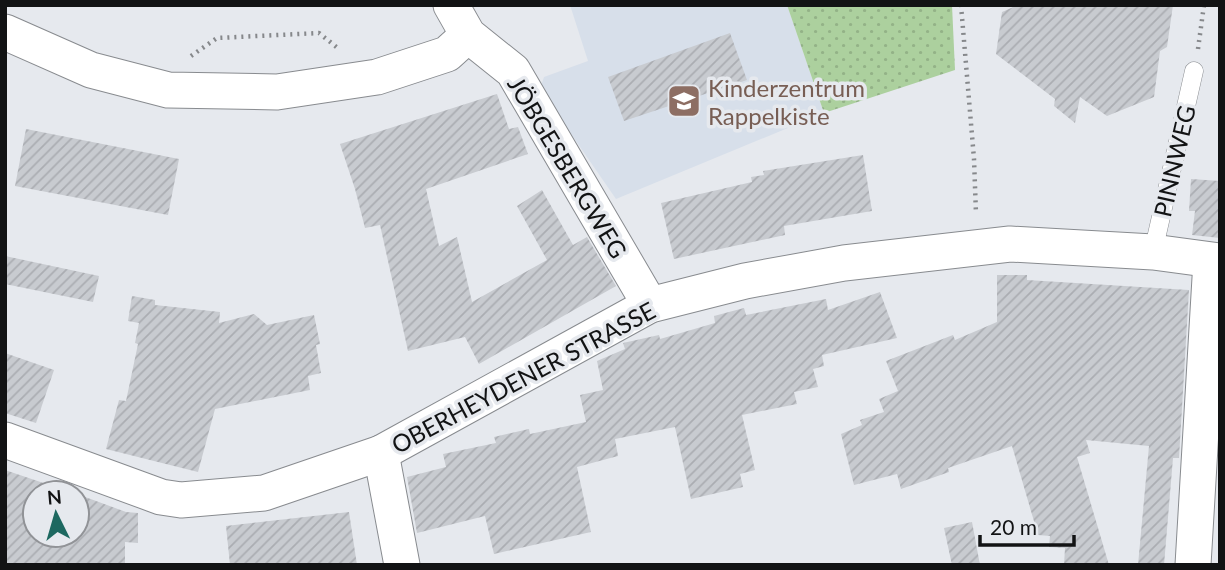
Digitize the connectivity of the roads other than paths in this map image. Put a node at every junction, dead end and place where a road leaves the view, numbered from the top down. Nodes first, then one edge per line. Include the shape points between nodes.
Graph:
1 (451, 5) edge
2 (5, 32) edge
3 (468, 34) junction
4 (1194, 71) road end
5 (1153, 251) junction
6 (1215, 261) edge
7 (650, 305) junction
8 (5, 440) edge
9 (381, 453) junction
10 (402, 565) edge
11 (1193, 565) edge

1 - 3 street, JÖBGESBERGWEG
2 - 3 street via 90,70 168,90 277,92 377,77 447,54
3 - 7 street, JÖBGESBERGWEG via 513,71
4 - 5 lane, PINNWEG
5 - 6 street, OBERHEYDENER STRASSE
5 - 7 street, OBERHEYDENER STRASSE via 1010,244 845,262
6 - 11 street
7 - 9 street, OBERHEYDENER STRASSE
8 - 9 street, OBERHEYDENER STRASSE via 161,497 181,500 264,493
9 - 10 street

